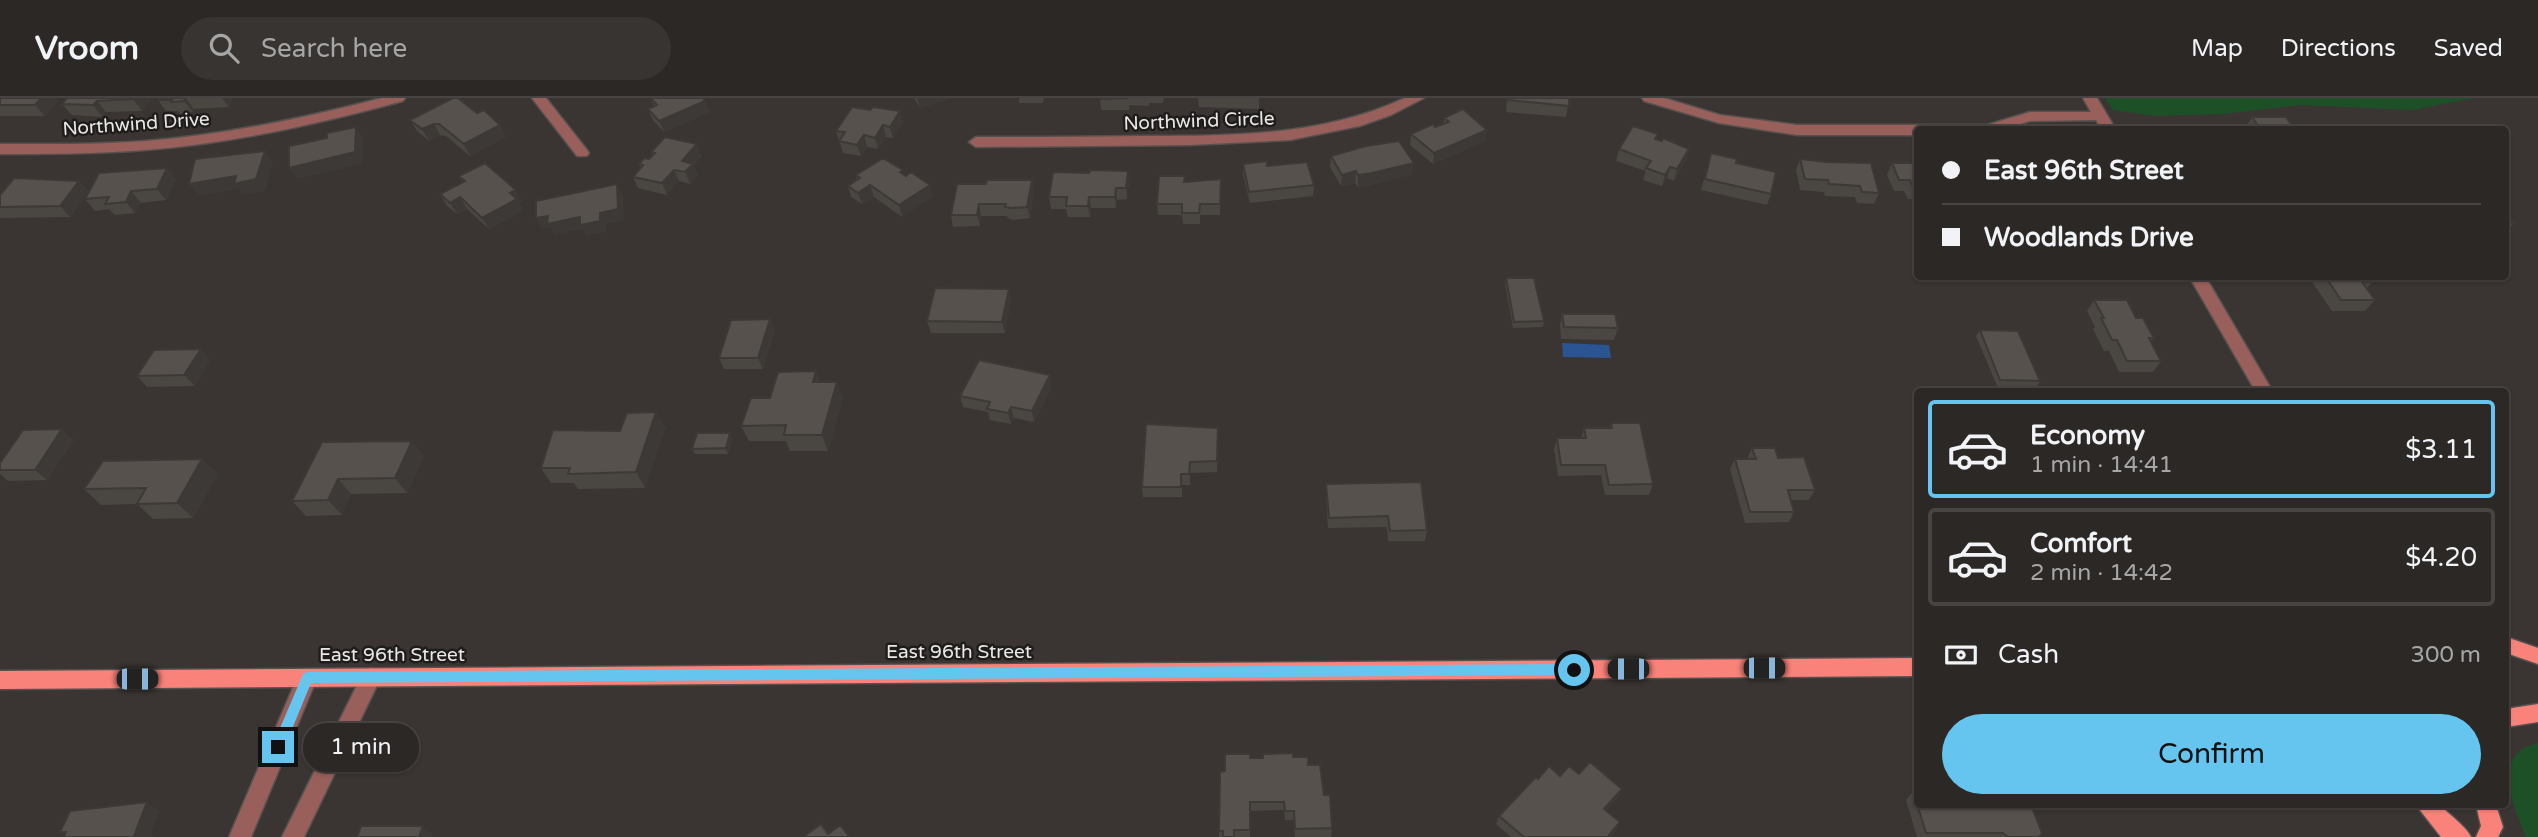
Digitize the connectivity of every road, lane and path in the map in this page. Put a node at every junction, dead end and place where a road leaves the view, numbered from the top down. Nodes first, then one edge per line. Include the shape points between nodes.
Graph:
1 (398, 98) edge
2 (539, 98) edge
3 (1417, 98) edge
4 (1649, 98) edge
5 (2090, 98) edge
6 (2101, 116) junction
7 (1996, 126) edge
8 (2107, 126) edge
9 (1914, 129) edge
10 (976, 142) dead end
11 (0, 149) edge
12 (582, 153) dead end
13 (2199, 280) edge
14 (2264, 388) edge
15 (2509, 646) edge
16 (2538, 656) edge
17 (1914, 667) edge
18 (370, 677) junction
19 (307, 678) junction
20 (0, 680) edge
21 (2538, 713) edge
22 (2509, 718) edge
23 (2429, 808) edge
24 (2487, 808) edge
25 (240, 837) edge
26 (293, 837) edge
27 (2460, 837) edge
28 (2487, 837) edge

1 - 11 street, Northwind Drive via 293,124 184,141 108,148
2 - 12 street
3 - 10 street, Northwind Circle via 1345,126 1296,135 1234,140
4 - 9 street via 1719,119 1797,130
5 - 6 street
6 - 7 street via 2020,118
6 - 8 street
13 - 14 street
15 - 16 main road
17 - 18 main road, East 96th Street
18 - 19 main road, East 96th Street
18 - 26 street
19 - 20 main road, East 96th Street
19 - 25 street
21 - 22 main road
23 - 27 main road
24 - 28 main road via 2492,827

